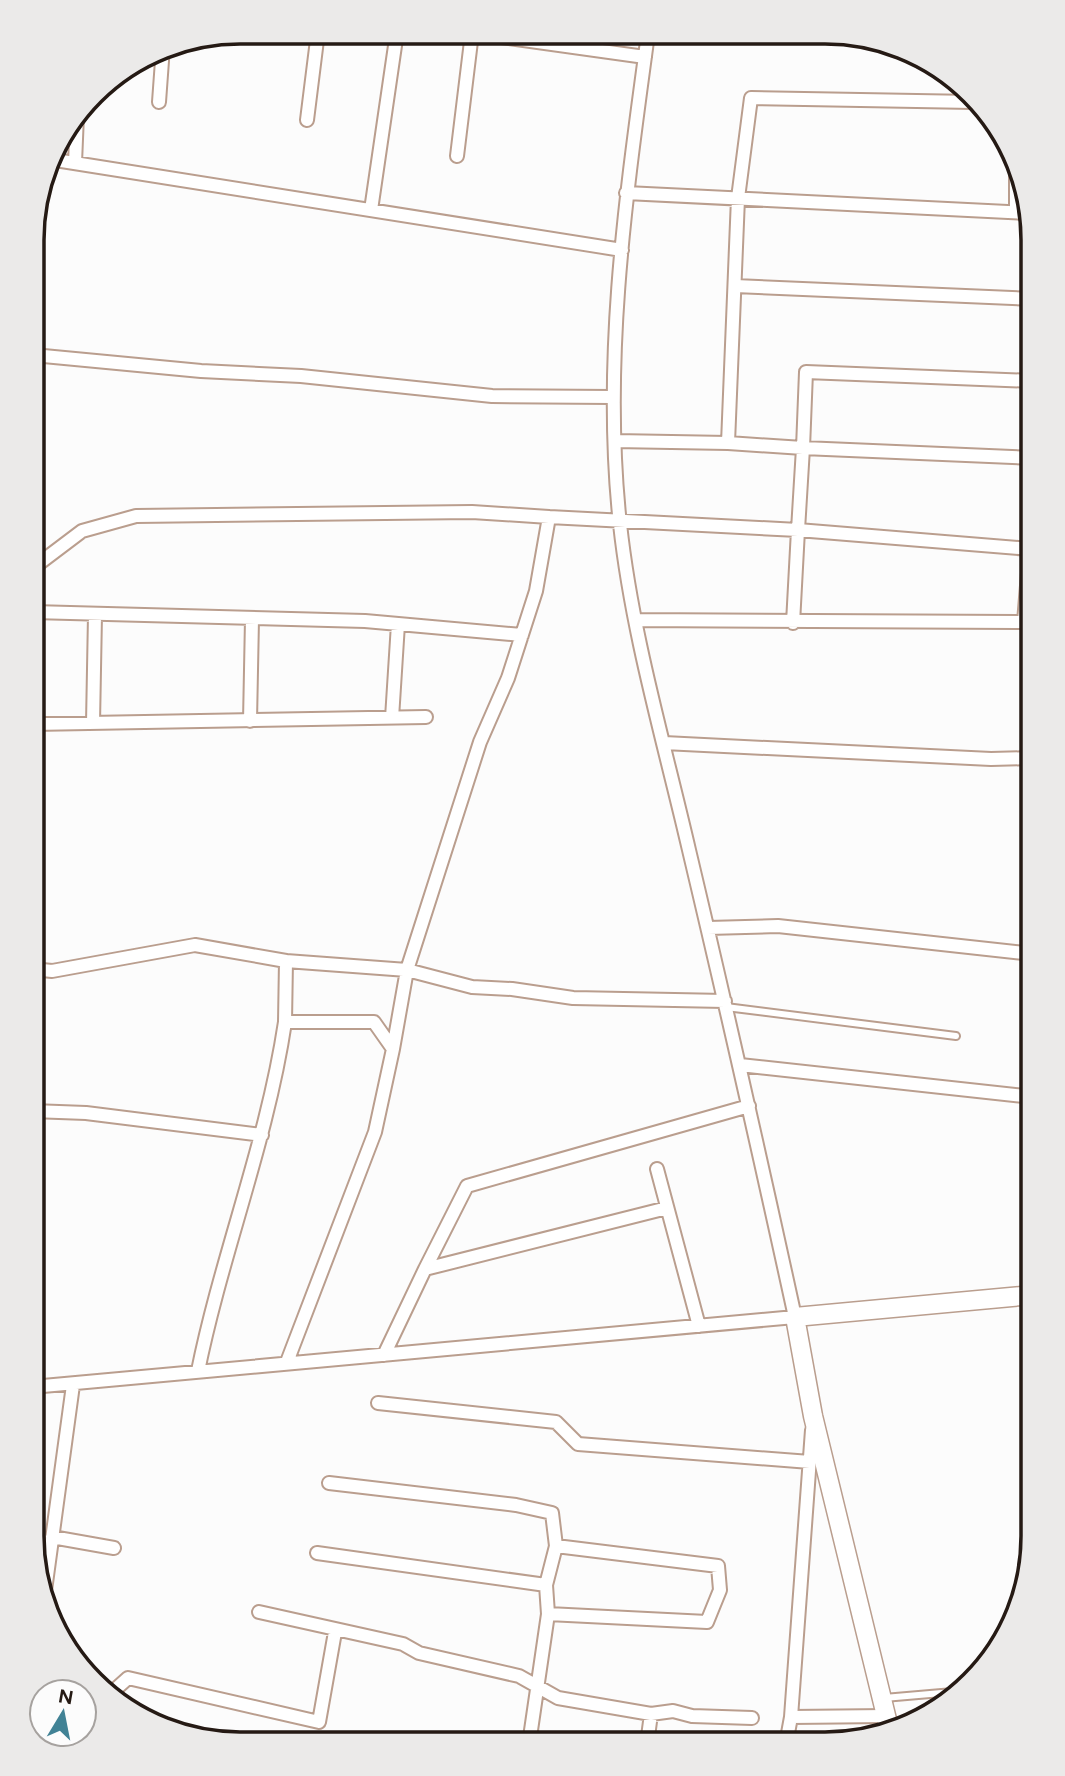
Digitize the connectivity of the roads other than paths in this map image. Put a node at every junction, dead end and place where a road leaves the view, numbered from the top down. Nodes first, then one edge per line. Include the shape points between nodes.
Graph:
1 (316, 44) edge
2 (395, 44) edge
3 (471, 44) edge
4 (551, 44) edge
5 (647, 44) edge
6 (645, 57) junction
7 (162, 60) edge
8 (159, 102) dead end
9 (965, 102) edge
10 (307, 120) dead end
11 (76, 132) edge
12 (457, 156) dead end
13 (61, 161) edge
14 (75, 163) junction
15 (626, 193) junction
16 (738, 198) junction
17 (371, 210) junction
18 (1020, 212) edge
19 (622, 250) junction
20 (735, 286) junction
21 (1021, 298) edge
22 (44, 356) edge
23 (1021, 381) edge
24 (612, 397) junction
25 (615, 441) junction
26 (728, 443) junction
27 (803, 448) junction
28 (1021, 457) edge
29 (549, 517) junction
30 (620, 523) junction
31 (798, 530) junction
32 (1021, 548) edge
33 (44, 560) edge
34 (44, 613) edge
35 (95, 615) junction
36 (252, 619) junction
37 (635, 620) junction
38 (1021, 622) edge
39 (793, 623) junction
40 (398, 624) junction
41 (522, 635) junction
42 (426, 717) dead end
43 (392, 718) junction
44 (250, 721) junction
45 (93, 723) junction
46 (44, 724) edge
47 (664, 743) junction
48 (1021, 758) edge
49 (708, 928) junction
50 (1021, 953) edge
51 (286, 961) junction
52 (407, 970) junction
53 (44, 971) edge
54 (725, 1004) junction
55 (285, 1022) junction
56 (956, 1036) dead end
57 (393, 1049) junction
58 (740, 1065) junction
59 (1021, 1096) edge
60 (749, 1106) junction
61 (44, 1111) edge
62 (262, 1135) junction
63 (657, 1169) dead end
64 (667, 1208) junction
65 (425, 1269) junction
66 (1021, 1295) edge
67 (795, 1317) junction
68 (699, 1326) junction
69 (384, 1355) junction
70 (287, 1362) junction
71 (198, 1371) junction
72 (73, 1385) junction
73 (44, 1386) edge
74 (378, 1403) dead end
75 (813, 1416) junction
76 (810, 1462) junction
77 (329, 1483) dead end
78 (52, 1537) junction
79 (556, 1545) junction
80 (114, 1548) dead end
81 (317, 1553) dead end
82 (47, 1572) edge
83 (546, 1585) junction
84 (259, 1612) dead end
85 (548, 1615) junction
86 (335, 1632) junction
87 (537, 1686) junction
88 (116, 1689) edge
89 (944, 1693) edge
90 (882, 1698) junction
91 (651, 1714) junction
92 (791, 1717) junction
93 (752, 1718) dead end
94 (888, 1722) edge
95 (882, 1724) edge
96 (531, 1732) edge
97 (649, 1732) edge
98 (788, 1732) edge

1 - 10 street
2 - 17 street
3 - 12 street
4 - 6 street
5 - 6 street
6 - 15 street
7 - 8 street
9 - 16 street via 751,98
11 - 14 street
13 - 14 street
14 - 17 street
15 - 16 street
15 - 19 street
16 - 18 street
16 - 20 street
17 - 19 street
19 - 24 street
20 - 21 street
20 - 26 street
22 - 24 street via 492,396
23 - 27 street via 806,372
24 - 25 street
25 - 26 street
25 - 30 street
26 - 27 street
27 - 28 street
27 - 31 street
29 - 30 street
29 - 33 street via 472,512 136,516 82,531
29 - 41 street via 536,591
30 - 31 street
30 - 37 street
31 - 32 street
31 - 39 street
34 - 35 street
35 - 36 street
35 - 45 street
36 - 40 street
36 - 44 street
37 - 39 street
37 - 47 street
38 - 39 street
40 - 41 street
40 - 43 street
41 - 52 street via 481,743
42 - 43 street
43 - 44 street
44 - 45 street
45 - 46 street
47 - 48 street
47 - 49 street
49 - 50 street via 778,926
49 - 54 street
51 - 52 street
51 - 53 street via 195,945
51 - 55 street
52 - 54 street via 472,987 573,998
52 - 57 street
54 - 56 lane
54 - 58 street
55 - 57 street via 374,1022
55 - 62 street
57 - 70 street via 376,1132
58 - 59 street
58 - 60 street
60 - 65 street via 467,1186
60 - 67 street
61 - 62 street
62 - 71 street via 212,1300
63 - 64 street
64 - 65 street
64 - 68 street
65 - 69 street
66 - 67 street
67 - 68 street
67 - 75 street
68 - 69 street
69 - 70 street
70 - 71 street
71 - 72 street
72 - 73 street
72 - 78 street
74 - 76 street via 556,1422 578,1444
75 - 76 street
75 - 90 street
76 - 92 street
77 - 79 street via 548,1511
78 - 80 street
78 - 82 street
79 - 83 street
79 - 85 street via 718,1566 720,1590 707,1622
81 - 83 street
83 - 85 street
84 - 86 street
85 - 87 street
86 - 87 street via 403,1644 419,1653 519,1676
86 - 88 street via 319,1722 128,1678
87 - 91 street via 558,1698
87 - 96 street
89 - 90 lane
90 - 94 street
91 - 93 street via 673,1711
91 - 97 street
92 - 95 street
92 - 98 street

